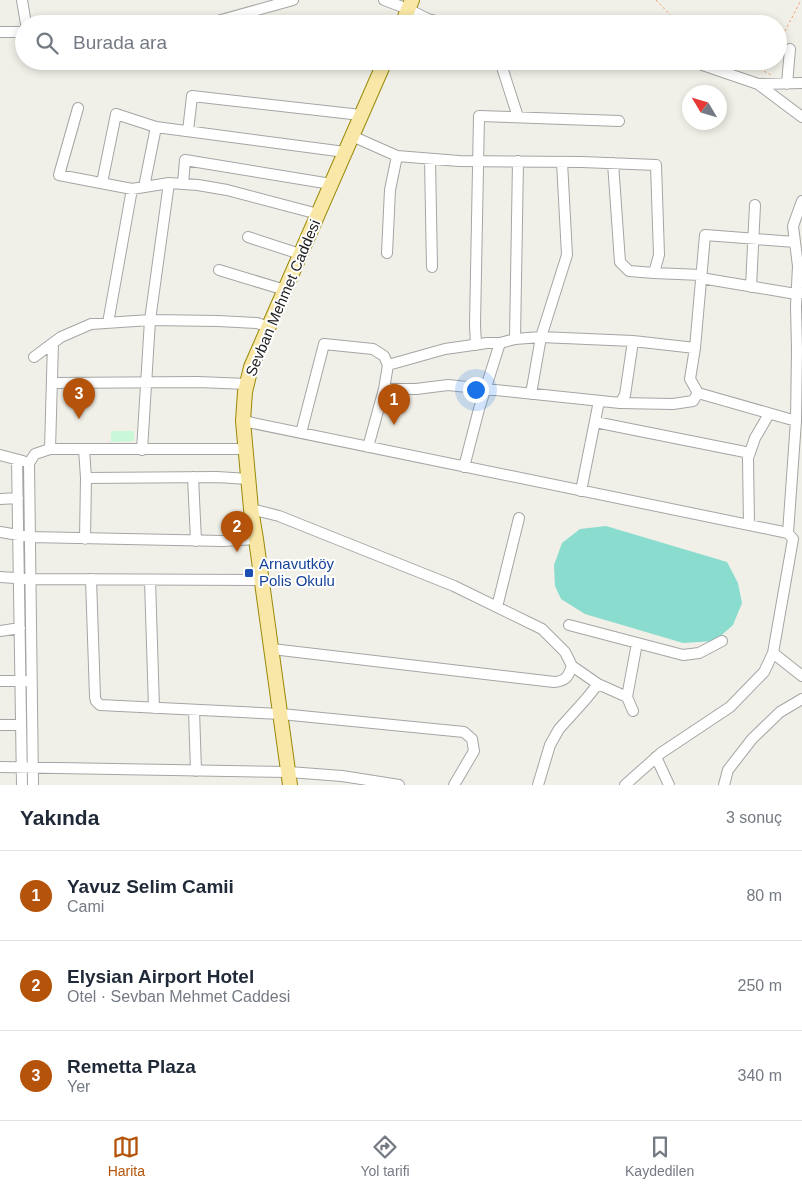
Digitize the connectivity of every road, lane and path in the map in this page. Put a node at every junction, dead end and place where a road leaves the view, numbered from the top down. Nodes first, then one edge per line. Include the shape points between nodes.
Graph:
1 (22, 0) edge
2 (292, 0) edge
3 (384, 0) edge
4 (656, 0) edge
5 (801, 0) edge
6 (282, 2) edge
7 (410, 4) edge
8 (24, 15) edge
9 (238, 15) edge
10 (423, 15) edge
11 (670, 15) edge
12 (787, 27) edge
13 (0, 32) edge
14 (15, 32) edge
15 (790, 49) dead end
16 (381, 70) edge
17 (503, 70) edge
18 (717, 70) edge
19 (762, 70) edge
20 (802, 83) edge
21 (758, 84) junction
22 (787, 84) junction
23 (78, 108) dead end
24 (361, 115) junction
25 (518, 117) junction
26 (802, 118) edge
27 (619, 121) dead end
28 (156, 127) junction
29 (188, 131) junction
30 (352, 136) junction
31 (345, 152) junction
32 (397, 156) junction
33 (430, 159) junction
34 (478, 161) junction
35 (518, 162) junction
36 (562, 162) junction
37 (613, 163) junction
38 (169, 183) junction
39 (102, 184) junction
40 (183, 184) junction
41 (331, 184) junction
42 (144, 187) junction
43 (132, 189) junction
44 (802, 201) edge
45 (755, 205) dead end
46 (318, 214) junction
47 (248, 237) dead end
48 (754, 239) junction
49 (795, 242) junction
50 (387, 253) dead end
51 (300, 254) junction
52 (799, 256) edge
53 (432, 267) dead end
54 (219, 270) dead end
55 (654, 273) junction
56 (701, 277) junction
57 (751, 287) junction
58 (285, 290) junction
59 (799, 293) edge
60 (150, 320) junction
61 (108, 323) junction
62 (268, 327) junction
63 (541, 337) junction
64 (515, 339) junction
65 (634, 341) junction
66 (53, 343) junction
67 (500, 343) junction
68 (476, 345) junction
69 (695, 348) junction
70 (800, 349) edge
71 (34, 358) dead end
72 (388, 364) junction
73 (146, 382) junction
74 (52, 383) junction
75 (247, 384) junction
76 (384, 389) junction
77 (486, 389) junction
78 (698, 393) junction
79 (531, 394) junction
80 (599, 401) junction
81 (620, 403) junction
82 (769, 414) junction
83 (243, 421) junction
84 (796, 421) junction
85 (595, 422) junction
86 (300, 433) junction
87 (368, 447) junction
88 (50, 449) junction
89 (246, 449) junction
90 (84, 450) junction
91 (142, 450) junction
92 (750, 453) junction
93 (0, 455) edge
94 (18, 460) junction
95 (29, 463) junction
96 (464, 467) junction
97 (192, 477) junction
98 (86, 478) junction
99 (248, 479) junction
100 (581, 491) junction
101 (18, 498) junction
102 (0, 499) edge
103 (251, 509) junction
104 (519, 518) dead end
105 (749, 525) junction
106 (0, 532) edge
107 (788, 533) junction
108 (18, 536) junction
109 (30, 537) junction
110 (85, 539) junction
111 (256, 539) junction
112 (196, 541) junction
113 (0, 577) edge
114 (19, 578) junction
115 (30, 579) junction
116 (91, 579) junction
117 (150, 580) junction
118 (262, 580) junction
119 (498, 607) junction
120 (569, 625) dead end
121 (20, 628) junction
122 (0, 631) edge
123 (722, 641) dead end
124 (637, 643) junction
125 (272, 649) junction
126 (774, 653) junction
127 (572, 666) junction
128 (802, 676) edge
129 (0, 681) edge
130 (20, 681) junction
131 (31, 681) junction
132 (598, 684) junction
133 (626, 697) junction
134 (802, 699) edge
135 (154, 708) junction
136 (194, 710) junction
137 (633, 711) dead end
138 (281, 714) junction
139 (0, 725) edge
140 (21, 725) junction
141 (656, 757) junction
142 (0, 767) edge
143 (21, 768) junction
144 (32, 768) junction
145 (196, 770) junction
146 (290, 778) edge
147 (22, 785) edge
148 (33, 785) edge
149 (399, 785) edge
150 (454, 785) edge
151 (538, 785) edge
152 (624, 785) edge
153 (669, 785) edge
154 (724, 785) edge

1 - 8 street
2 - 6 street
3 - 7 street
4 - 11 path
5 - 12 path
6 - 9 street
7 - 10 street
13 - 14 street
15 - 22 street
16 - 24 main road, Sevban Mehmet Caddesi
17 - 25 street
18 - 21 street
19 - 22 path
20 - 22 street
21 - 22 street
21 - 26 street
23 - 39 street via 59,175
24 - 29 street via 192,96
24 - 30 main road, Sevban Mehmet Caddesi
25 - 27 street
25 - 34 street via 478,116
28 - 29 street
28 - 39 street via 116,114
28 - 42 street
29 - 31 street
30 - 31 main road, Sevban Mehmet Caddesi
30 - 32 street
31 - 41 main road, Sevban Mehmet Caddesi
32 - 33 street
32 - 50 street via 390,190
33 - 34 street
33 - 53 street
34 - 35 street
34 - 68 street
35 - 36 street
35 - 64 street
36 - 37 street
36 - 63 street via 567,254
37 - 55 street via 620,262 629,271
37 - 55 street via 656,165 659,256
38 - 40 street
38 - 42 street
38 - 60 street
39 - 43 street
40 - 41 street via 185,160
40 - 46 street via 228,190
41 - 46 main road, Sevban Mehmet Caddesi
42 - 43 street
43 - 61 street
44 - 49 street via 793,226
45 - 48 street
46 - 51 main road, Sevban Mehmet Caddesi
47 - 51 street
48 - 49 street
48 - 56 street via 705,235
48 - 57 street
49 - 52 street
51 - 58 main road, Sevban Mehmet Caddesi
52 - 59 street
54 - 58 street
55 - 56 street
56 - 57 street
56 - 69 street
57 - 59 street
58 - 62 main road, Sevban Mehmet Caddesi
59 - 70 street
60 - 61 street
60 - 62 street via 218,320
60 - 73 street
61 - 66 street via 80,328
62 - 75 main road, Sevban Mehmet Caddesi
63 - 64 street
63 - 65 street
63 - 79 street
64 - 67 street
65 - 69 street
65 - 81 street via 625,395
66 - 71 street
66 - 74 street
67 - 68 street
67 - 77 street
68 - 72 street via 444,349
69 - 78 street via 690,379
70 - 84 street
72 - 76 street
72 - 86 street via 384,356 373,349 324,344
73 - 74 street
73 - 75 street
73 - 91 street
74 - 88 street
75 - 83 main road, Sevban Mehmet Caddesi
76 - 77 street via 416,390 448,385
76 - 87 street
77 - 79 street
77 - 96 street
78 - 81 street via 693,401 673,404
78 - 82 street
79 - 80 street
80 - 81 street
80 - 85 street
82 - 84 street
82 - 92 street
83 - 86 street
83 - 89 main road, Sevban Mehmet Caddesi
84 - 107 street
85 - 92 street
85 - 100 street
86 - 87 street
87 - 96 street
88 - 90 street
88 - 95 street via 36,454
89 - 91 street
89 - 99 main road, Sevban Mehmet Caddesi
90 - 91 street
90 - 98 street
92 - 105 street
93 - 94 street
94 - 95 street
94 - 101 street
95 - 109 street
96 - 100 street
97 - 98 street
97 - 99 street
97 - 112 street
98 - 110 street
99 - 103 main road, Sevban Mehmet Caddesi
100 - 105 street
101 - 102 street
101 - 108 street
103 - 111 main road, Sevban Mehmet Caddesi
103 - 119 street via 454,586
104 - 119 street
105 - 107 street
106 - 108 street
107 - 126 street via 793,539
108 - 109 street
108 - 114 street
109 - 110 street
109 - 115 street
110 - 112 street
111 - 112 street
111 - 118 main road, Sevban Mehmet Caddesi
113 - 114 street
114 - 115 street
114 - 121 street
115 - 116 street
115 - 131 street
116 - 117 street
116 - 135 street via 96,702
117 - 118 street
117 - 135 street
118 - 125 main road, Sevban Mehmet Caddesi
119 - 127 street via 542,628 565,652
120 - 124 street
121 - 122 street
121 - 130 street
123 - 124 street via 688,655
124 - 133 street
125 - 127 street via 554,682 568,677
125 - 138 main road, Sevban Mehmet Caddesi
126 - 128 street
126 - 141 street via 764,672 730,707
127 - 132 street
129 - 130 street
130 - 131 street
130 - 140 street
131 - 144 street
132 - 133 street
132 - 151 street via 559,729 550,745
133 - 137 street
134 - 154 street via 780,712 752,740 728,770
135 - 136 street
136 - 138 street
136 - 145 street
138 - 146 main road, Sevban Mehmet Caddesi
138 - 150 street via 464,732 472,739 474,751
139 - 140 street
140 - 143 street
141 - 152 street
141 - 153 street
142 - 143 street
143 - 144 street
143 - 147 street
144 - 145 street
144 - 148 street
145 - 146 street
146 - 149 street via 342,776

